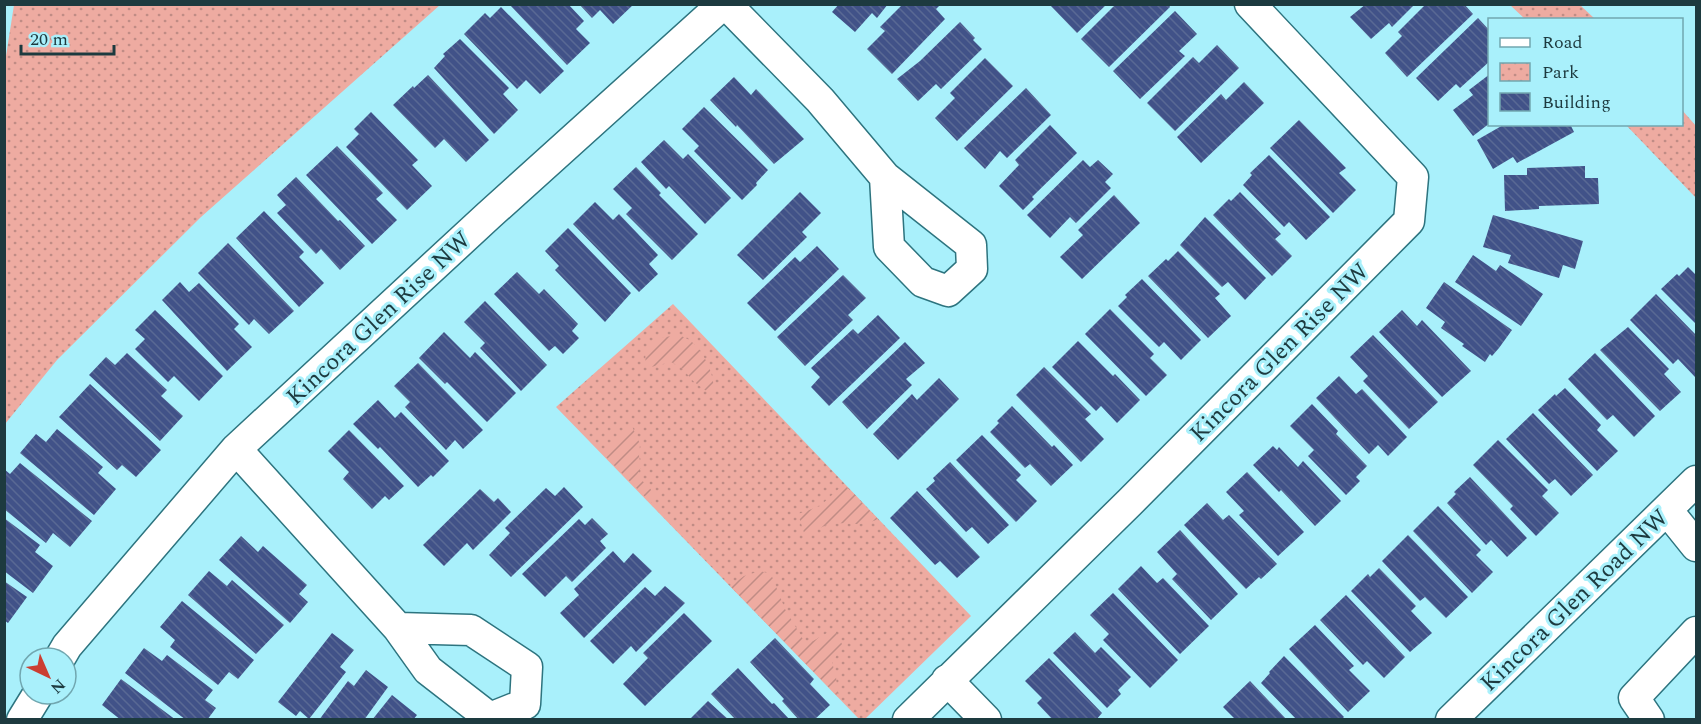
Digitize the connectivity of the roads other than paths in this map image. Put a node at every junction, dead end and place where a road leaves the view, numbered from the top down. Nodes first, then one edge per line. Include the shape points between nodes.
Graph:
1 (725, 4) edge
2 (1250, 4) edge
3 (885, 177) dead end
4 (236, 449) junction
5 (1696, 481) edge
6 (1667, 510) junction
7 (1696, 546) edge
8 (398, 628) dead end
9 (1696, 632) edge
10 (67, 646) edge
11 (947, 680) junction
12 (31, 706) edge
13 (914, 718) edge
14 (22, 720) edge
15 (986, 720) edge
16 (1451, 720) edge
17 (1649, 720) edge

1 - 3 street via 820,100
1 - 4 street, Kincora Glen Rise NW
2 - 11 street, Kincora Glen Rise NW via 1413,177 1409,221
4 - 8 street
4 - 10 street, Kincora Glen Rise NW
5 - 6 street, Kincora Glen Road NW
6 - 7 street
6 - 16 street, Kincora Glen Road NW
9 - 17 street via 1634,698
11 - 13 street, Kincora Glen Rise NW
11 - 15 street
12 - 14 street

